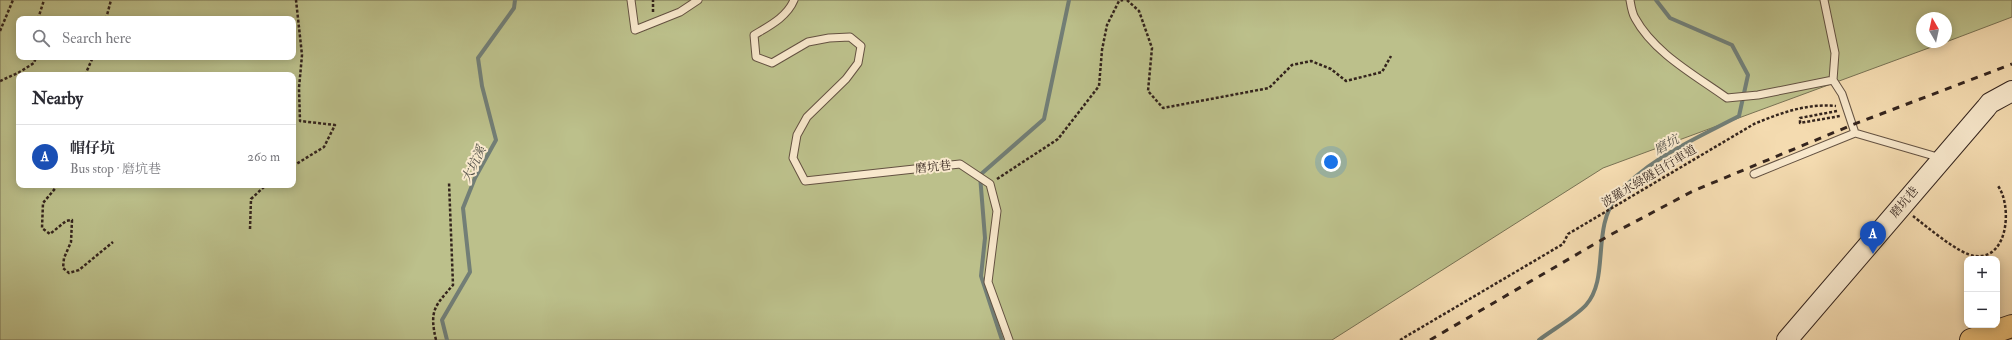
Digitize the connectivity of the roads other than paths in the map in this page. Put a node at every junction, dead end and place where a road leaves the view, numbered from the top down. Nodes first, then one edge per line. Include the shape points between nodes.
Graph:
1 (631, 0) edge
2 (698, 0) edge
3 (794, 0) edge
4 (1630, 0) edge
5 (1824, 0) edge
6 (1833, 80) junction
7 (2012, 91) edge
8 (1855, 133) junction
9 (1941, 158) junction
10 (1754, 174) dead end
11 (2012, 326) edge
12 (1009, 340) edge
13 (1787, 340) edge
14 (1971, 340) edge

1 - 2 lane via 635,30 680,12
3 - 12 lane, 磨坑巷 via 791,7 777,21 754,35 756,57 772,63 808,42 829,38 850,37 861,46 858,63 846,79 807,117 797,135 793,158 805,181 960,164 989,184 997,211 988,282
4 - 6 lane via 1634,16 1646,35 1675,61 1727,98 1758,95
5 - 6 lane via 1835,53
6 - 8 lane via 1842,94
7 - 9 street, 磨坑巷 via 1990,103
8 - 9 lane
8 - 10 lane
9 - 13 street, 磨坑巷
11 - 14 main road

